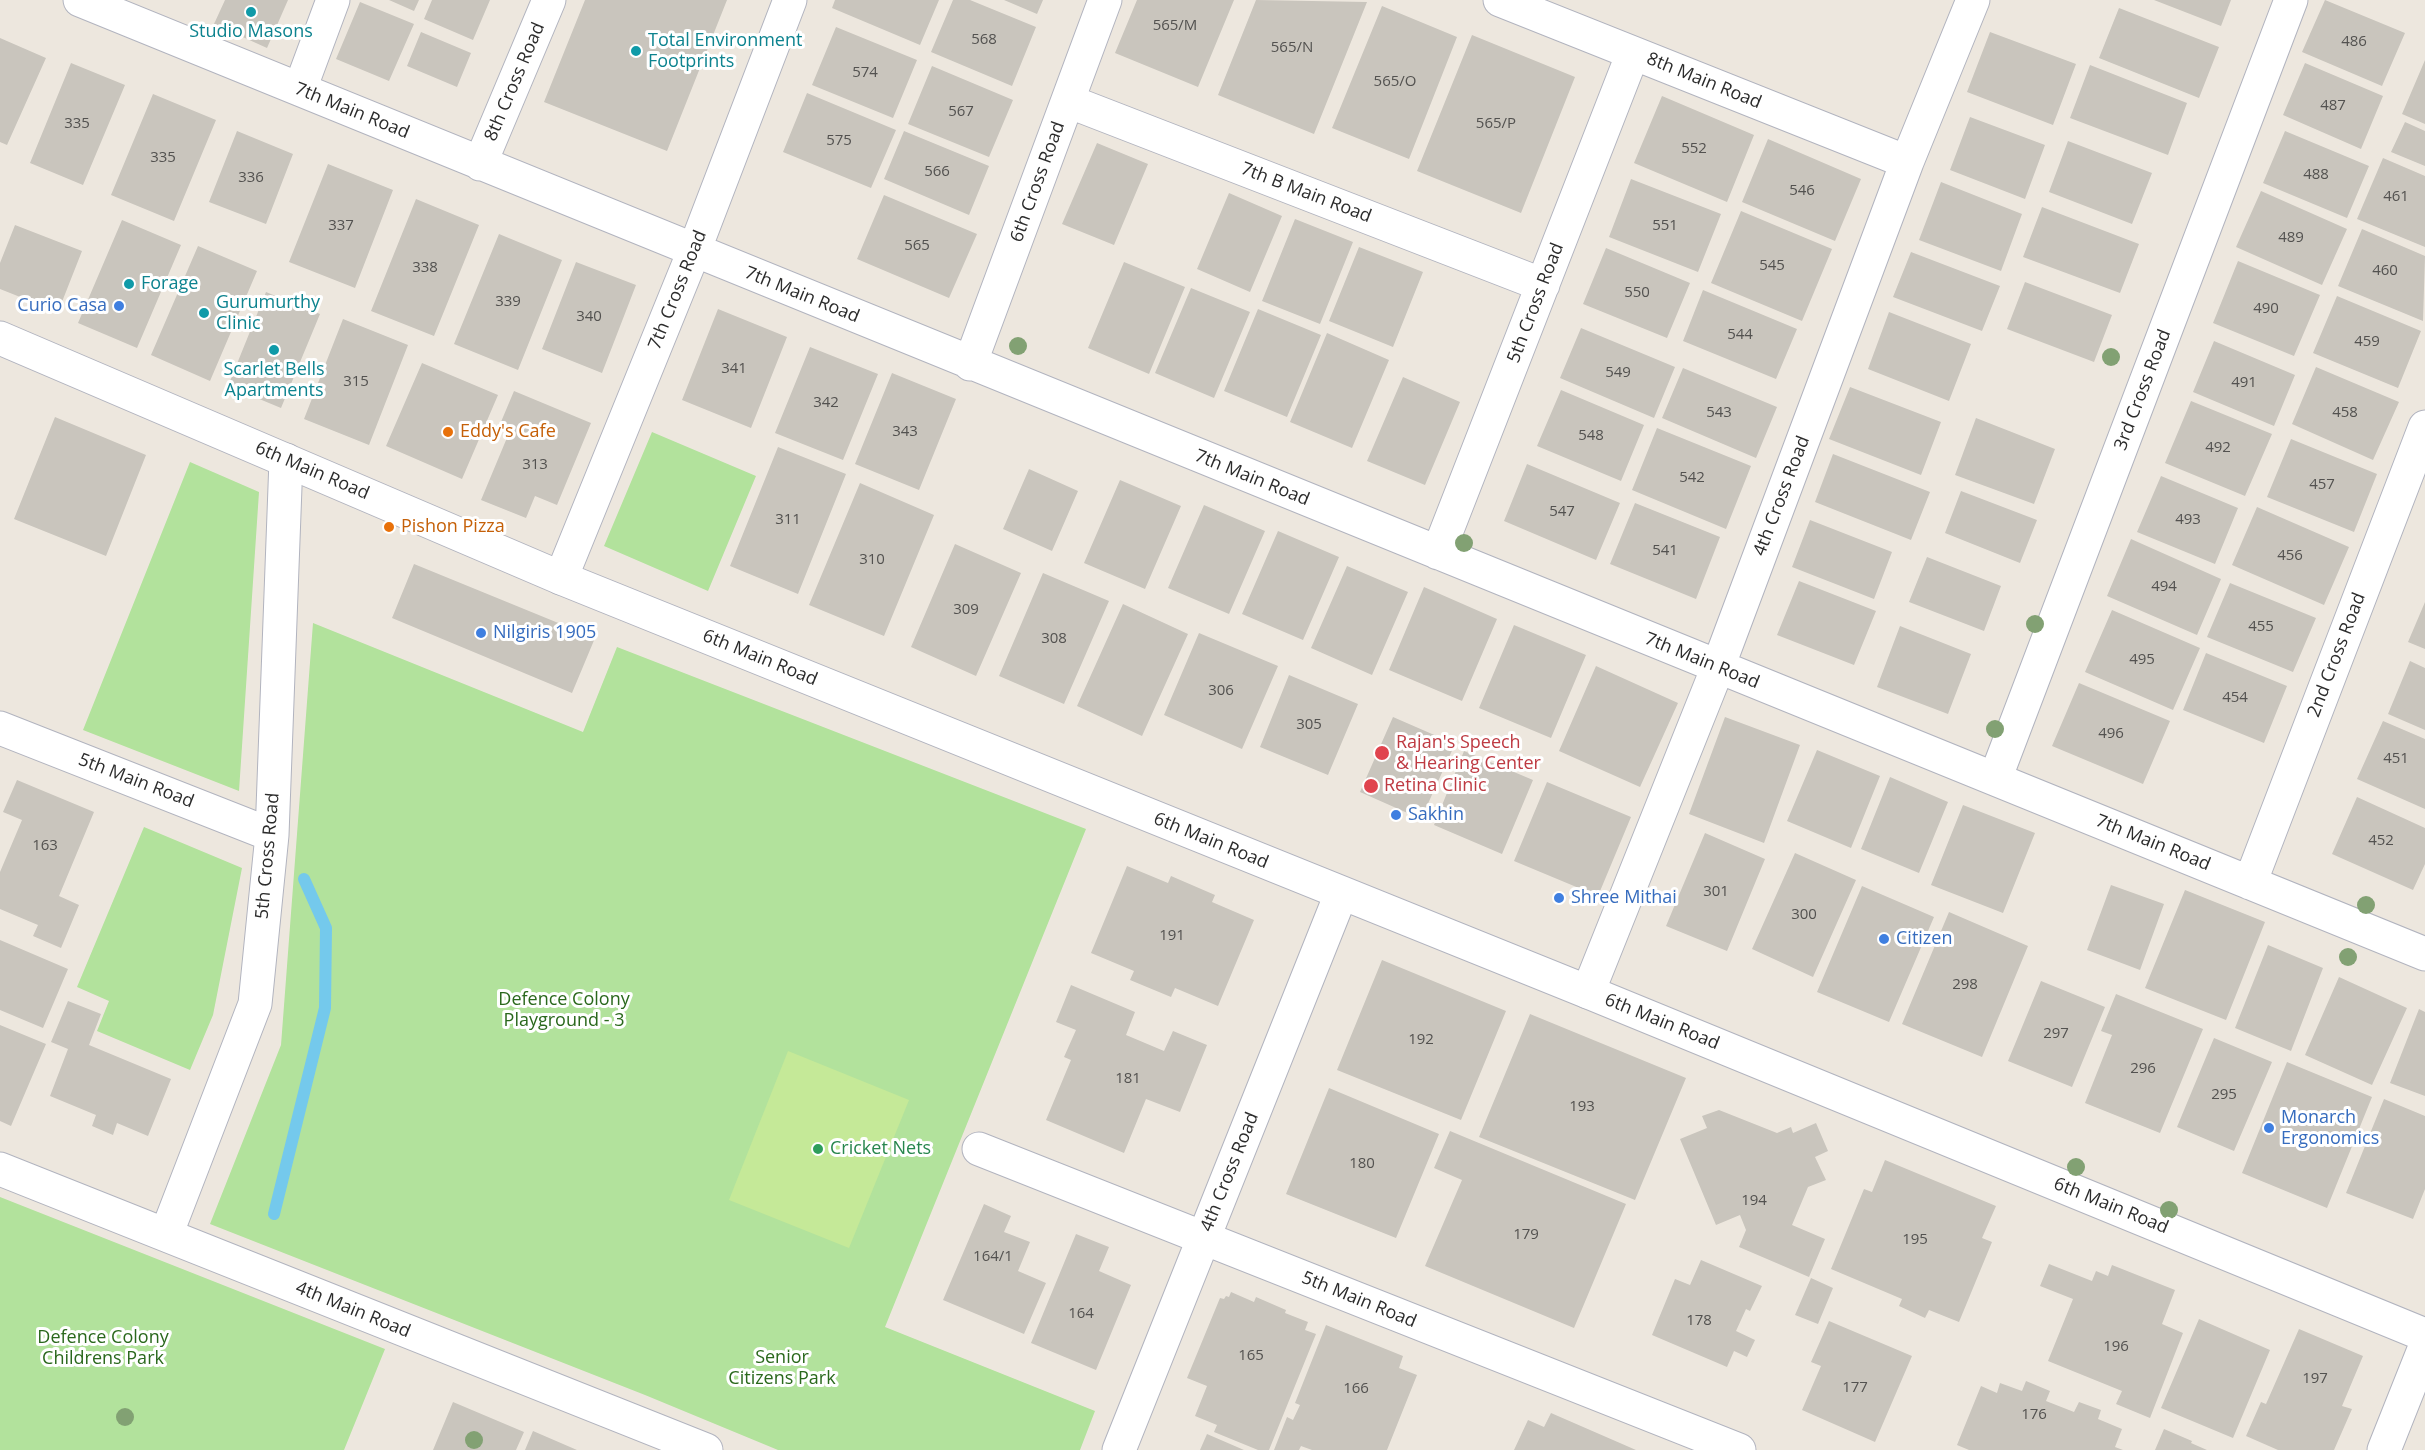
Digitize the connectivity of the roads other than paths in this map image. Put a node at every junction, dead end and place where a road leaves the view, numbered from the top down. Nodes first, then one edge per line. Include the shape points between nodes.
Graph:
1 (80, 0) edge
2 (333, 0) edge
3 (549, 0) edge
4 (790, 0) edge
5 (1105, 0) edge
6 (1500, 0) edge
7 (1973, 0) edge
8 (2291, 0) edge
9 (1633, 53) junction
10 (300, 89) junction
11 (1068, 100) junction
12 (1907, 162) junction
13 (480, 164) junction
14 (694, 251) junction
15 (1543, 285) junction
16 (0, 338) edge
17 (970, 364) junction
18 (2425, 427) edge
19 (286, 460) junction
20 (1438, 553) junction
21 (561, 578) junction
22 (1718, 667) junction
23 (0, 728) edge
24 (1995, 779) junction
25 (272, 835) junction
26 (2250, 883) junction
27 (1341, 894) junction
28 (2425, 954) edge
29 (1588, 992) junction
30 (979, 1149) dead end
31 (0, 1169) edge
32 (166, 1235) junction
33 (1204, 1238) junction
34 (2425, 1335) edge
35 (2425, 1347) edge
36 (706, 1450) edge
37 (1119, 1450) edge
38 (1739, 1450) edge
39 (2384, 1450) edge

1 - 10 street, 7th Main Road
2 - 10 street
3 - 13 street, 8th Cross Road
4 - 14 street, 7th Cross Road
5 - 11 street, 6th Cross Road
6 - 9 street, 8th Main Road
7 - 12 street, 4th Cross Road
8 - 24 street, 3rd Cross Road
9 - 12 street, 8th Main Road
9 - 15 street, 5th Cross Road
10 - 13 street, 7th Main Road
11 - 15 street, 7th B Main Road
11 - 17 street, 6th Cross Road
12 - 22 street, 4th Cross Road
13 - 14 street, 7th Main Road
14 - 17 street, 7th Main Road
14 - 21 street, 7th Cross Road
15 - 20 street, 5th Cross Road
16 - 19 street, 6th Main Road
17 - 20 street, 7th Main Road
18 - 26 street, 2nd Cross Road
19 - 21 street, 6th Main Road
19 - 25 street, 5th Cross Road
20 - 22 street, 7th Main Road
21 - 27 street, 6th Main Road
22 - 24 street, 7th Main Road
22 - 29 street, 4th Cross Road
23 - 25 street, 5th Main Road
24 - 26 street, 7th Main Road
25 - 32 street, 5th Cross Road via 255,1004
26 - 28 street, 7th Main Road
27 - 29 street, 6th Main Road
27 - 33 street, 4th Cross Road
29 - 34 street, 6th Main Road
30 - 33 street, 5th Main Road
31 - 32 street, 4th Main Road
32 - 36 street, 4th Main Road
33 - 37 street, 4th Cross Road
33 - 38 street, 5th Main Road
35 - 39 street

